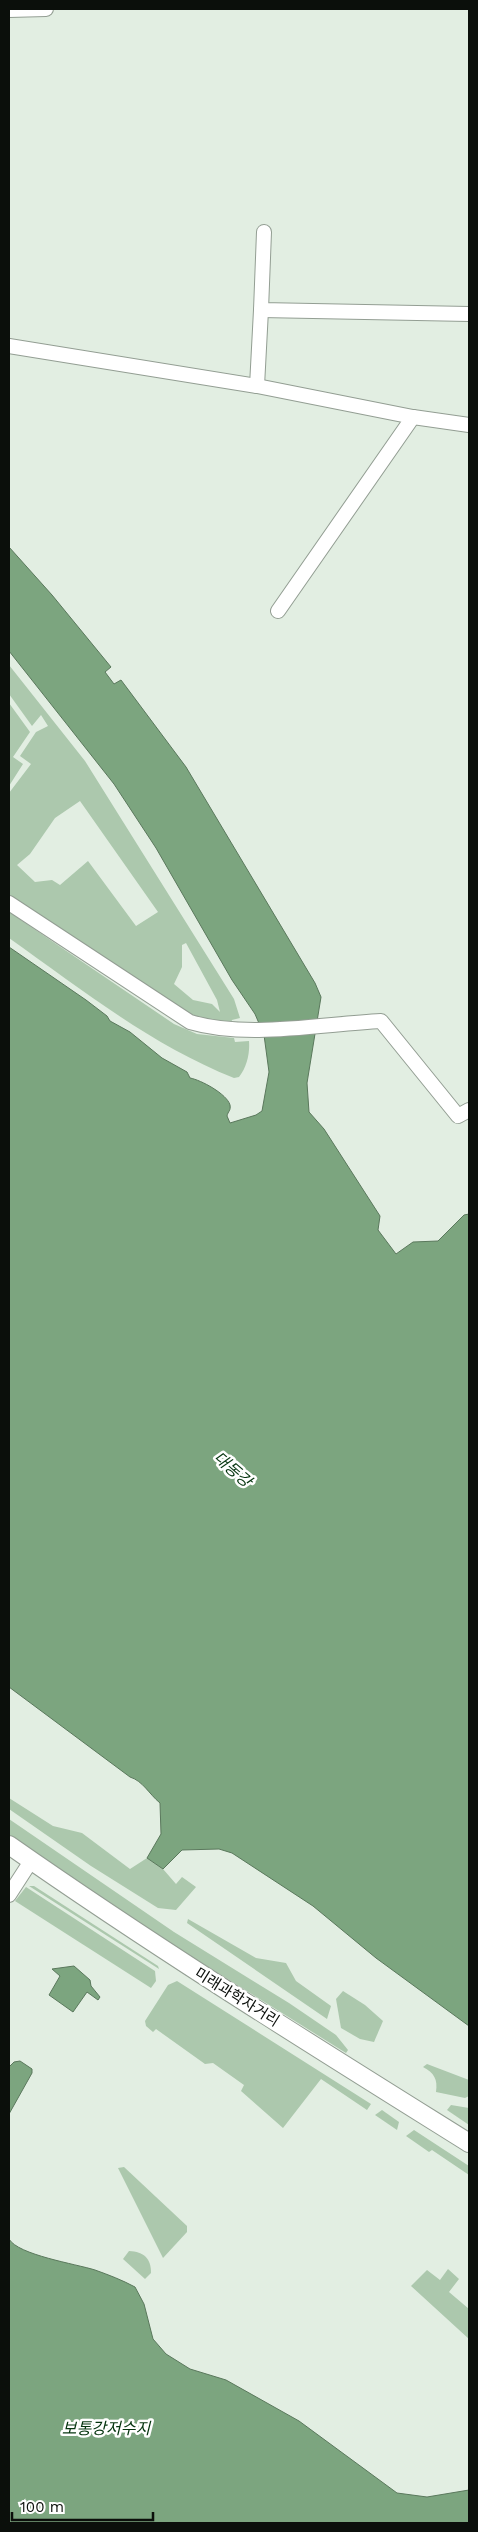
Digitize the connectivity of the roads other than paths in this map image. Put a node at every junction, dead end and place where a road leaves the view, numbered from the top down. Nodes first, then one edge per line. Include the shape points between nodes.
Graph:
1 (46, 9) edge
2 (9, 10) edge
3 (264, 232) dead end
4 (261, 310) junction
5 (469, 314) edge
6 (9, 346) edge
7 (257, 386) junction
8 (413, 417) junction
9 (469, 425) edge
10 (278, 611) dead end
11 (9, 903) edge
12 (469, 1110) edge
13 (9, 1845) edge
14 (31, 1861) junction
15 (9, 1895) edge
16 (469, 2142) edge

1 - 2 street
3 - 4 street
4 - 5 street
4 - 7 street
6 - 7 street
7 - 8 street
8 - 9 street
8 - 10 street
11 - 12 street via 190,1022 214,1029 248,1030 382,1021 458,1116
13 - 14 main road, 미래과학자거리
14 - 15 street
14 - 16 main road, 미래과학자거리 via 196,1972

